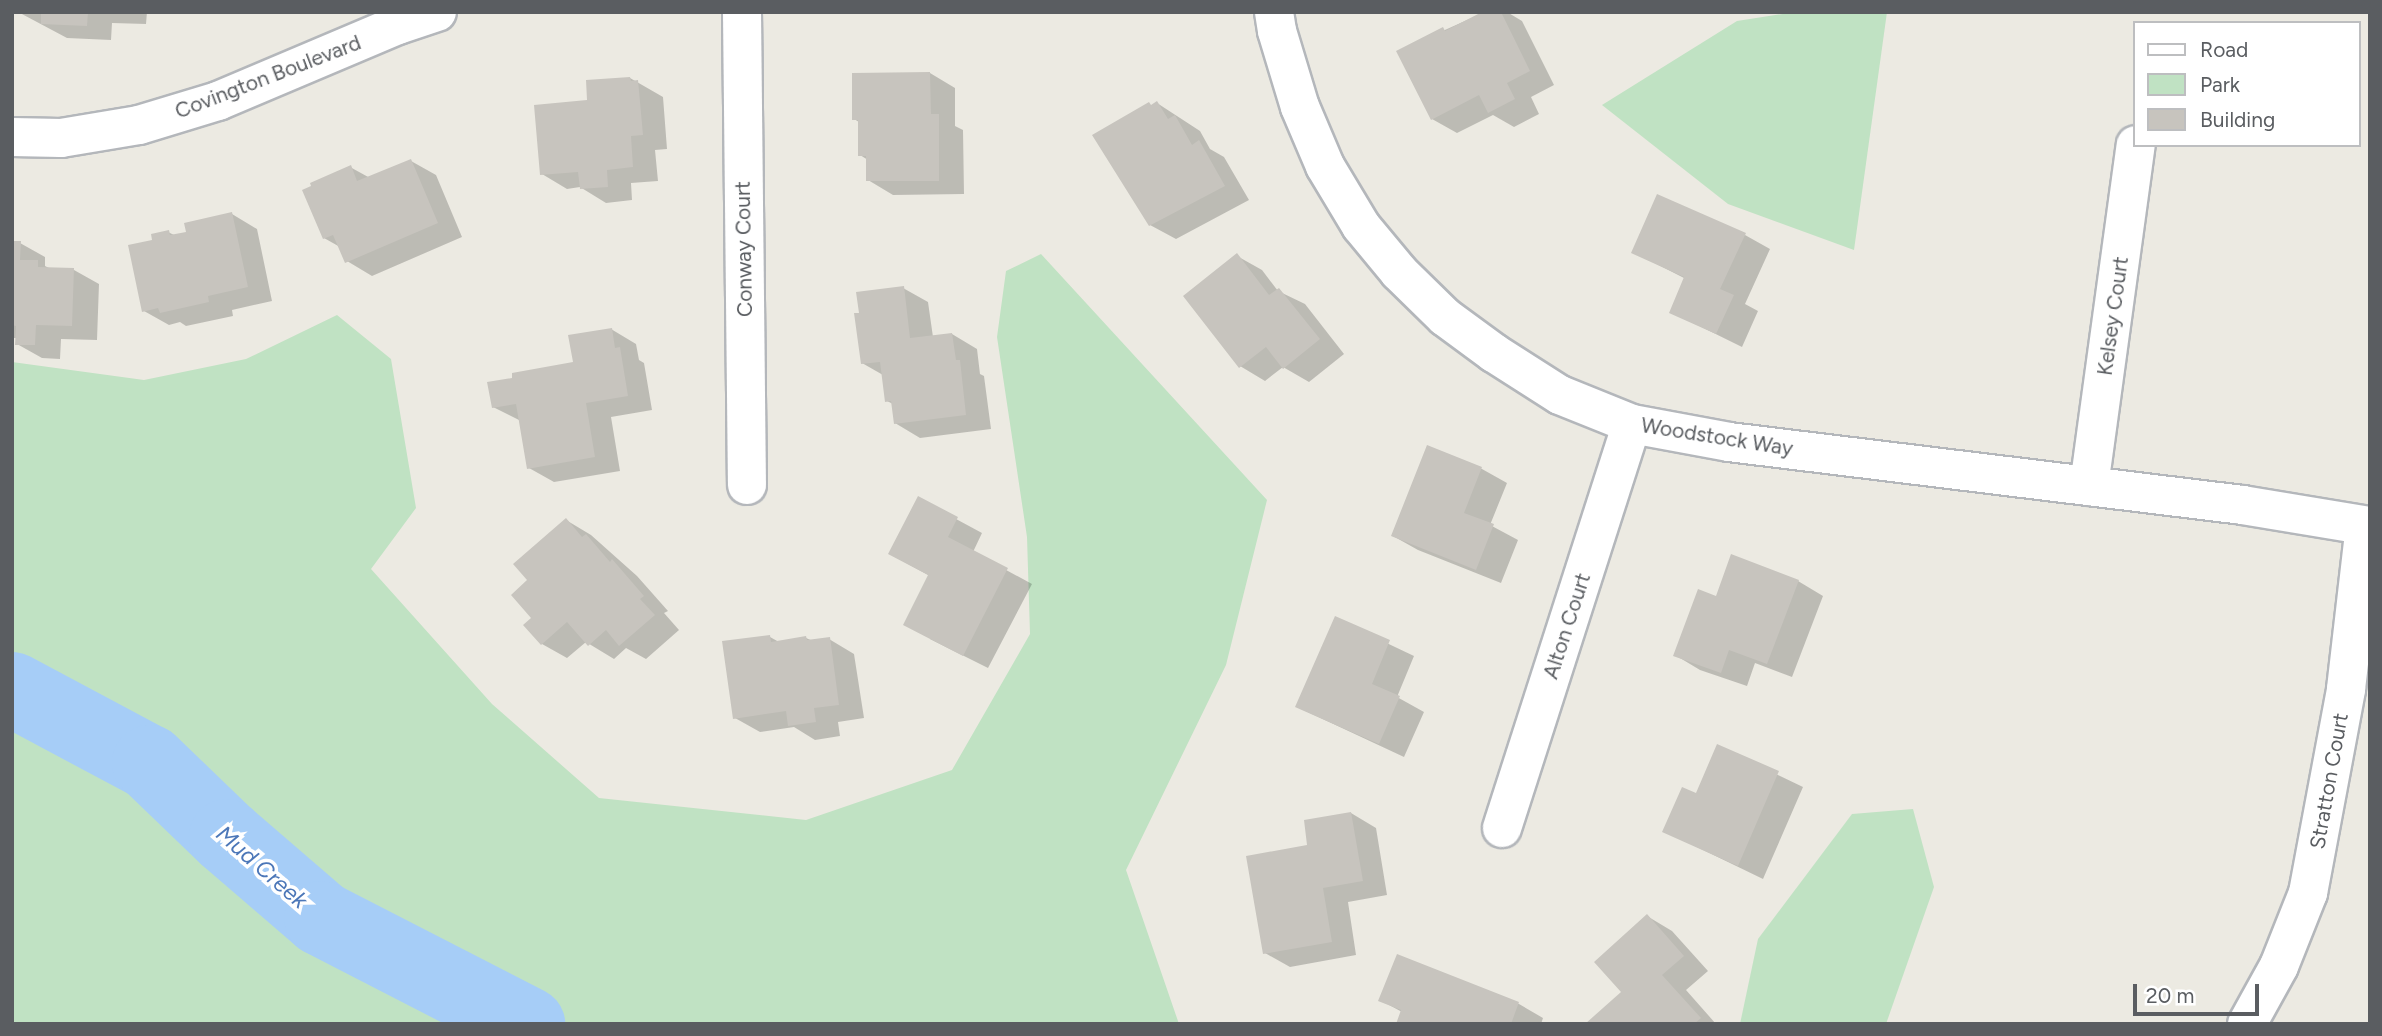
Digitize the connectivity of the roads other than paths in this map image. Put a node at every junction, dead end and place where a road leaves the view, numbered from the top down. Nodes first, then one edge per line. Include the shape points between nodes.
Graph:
1 (437, 12) edge
2 (742, 12) edge
3 (1274, 12) edge
4 (12, 137) edge
5 (2137, 147) edge
6 (1632, 424) junction
7 (747, 485) dead end
8 (2089, 486) junction
9 (2367, 526) edge
10 (1502, 828) dead end
11 (2247, 1024) edge

1 - 4 street, Covington Boulevard via 218,101 139,125 61,138
2 - 7 street, Conway Court
3 - 6 street, Woodstock Way via 1300,107 1325,166 1361,226 1399,272 1445,317 1494,353 1560,395
5 - 8 street, Kelsey Court
6 - 8 street, Woodstock Way via 1730,442
6 - 10 street, Alton Court
8 - 9 street, Woodstock Way
9 - 11 street, Stratton Court via 2346,689 2308,893 2280,965

